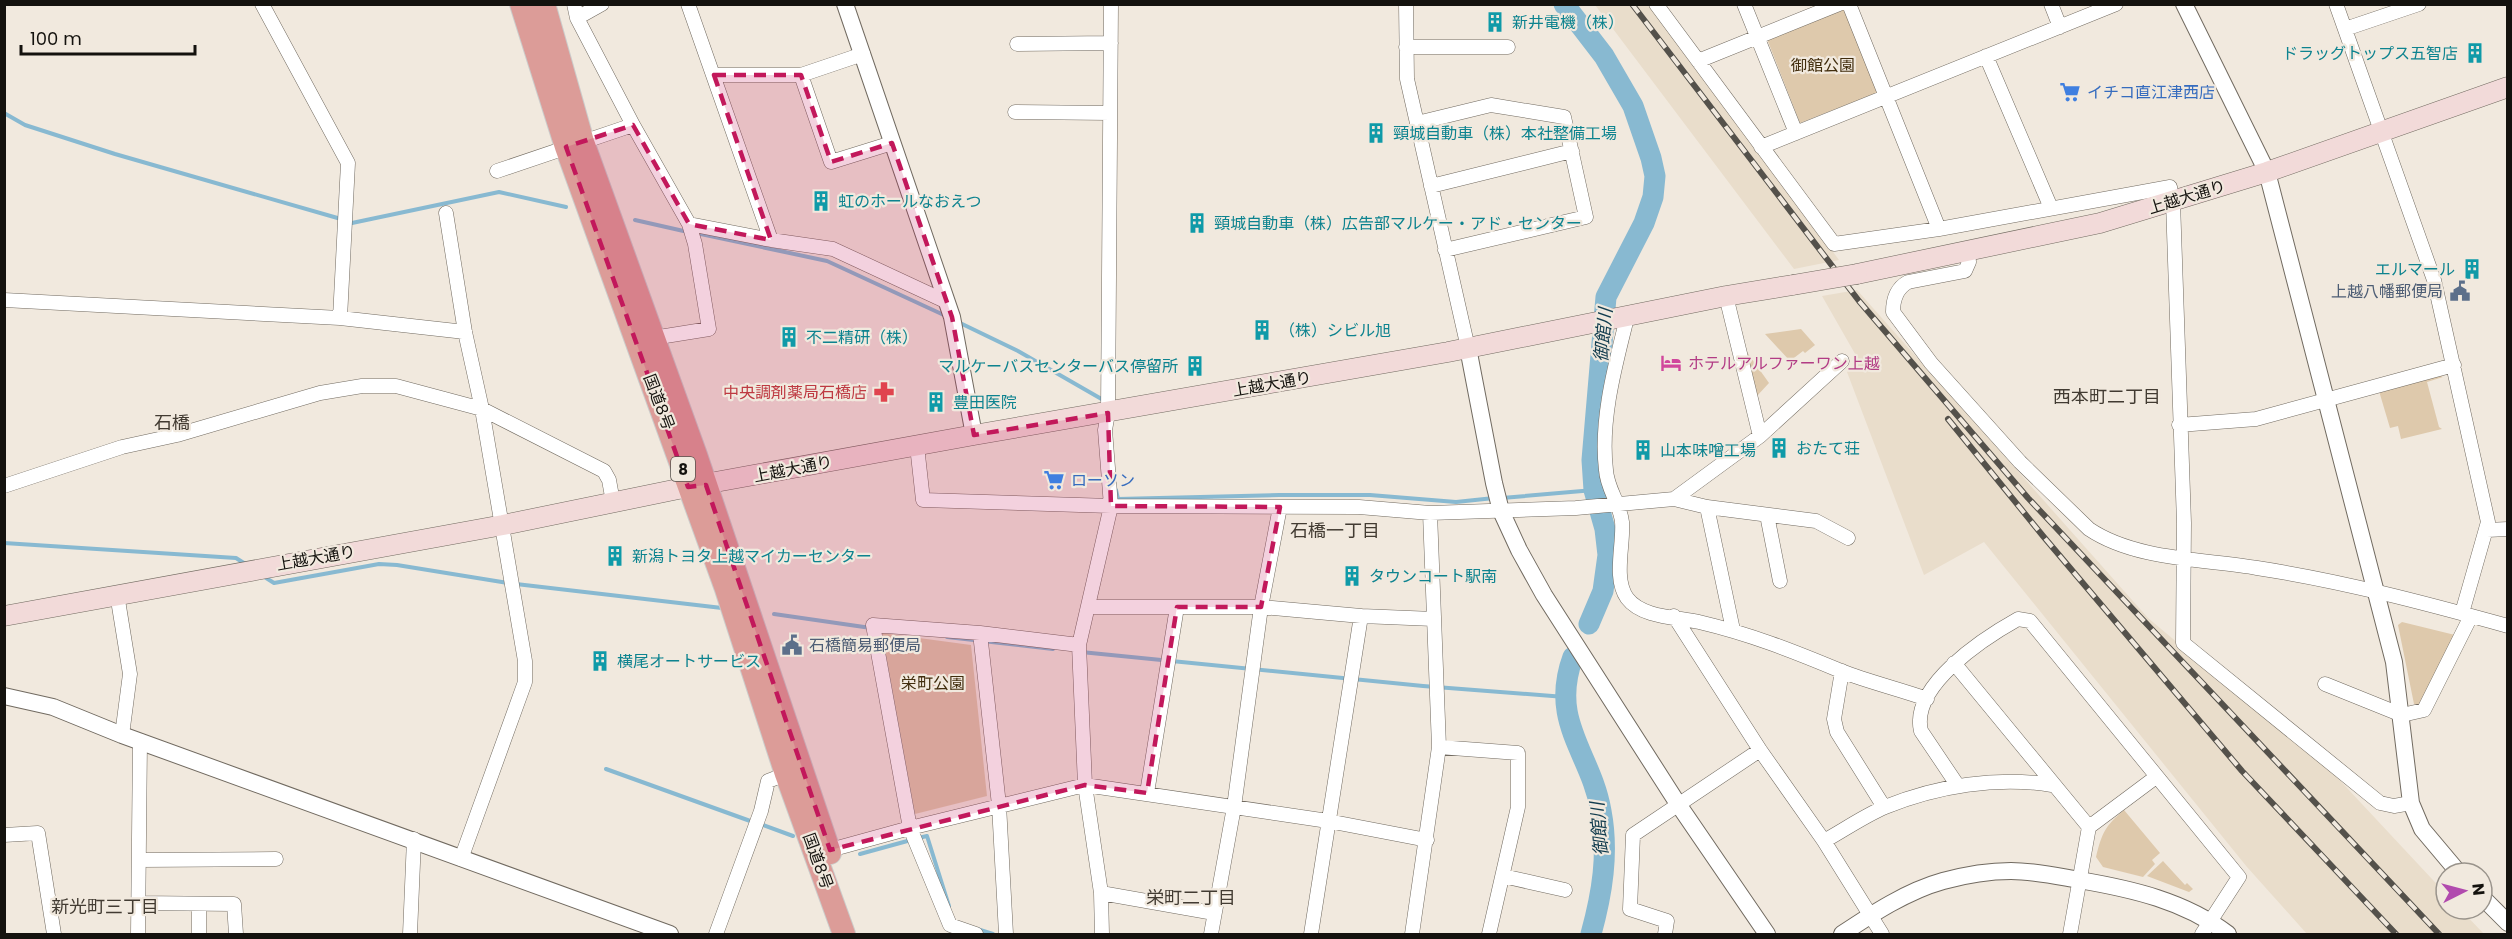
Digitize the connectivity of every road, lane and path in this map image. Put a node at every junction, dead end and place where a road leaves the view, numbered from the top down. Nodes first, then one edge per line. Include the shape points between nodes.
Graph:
1 (262, 4) edge
2 (521, 4) edge
3 (544, 4) edge
4 (602, 4) edge
5 (688, 4) edge
6 (844, 4) edge
7 (1111, 4) edge
8 (1406, 4) edge
9 (1656, 4) edge
10 (1744, 4) edge
11 (1839, 4) edge
12 (1849, 4) edge
13 (2051, 4) edge
14 (2116, 4) edge
15 (2184, 4) edge
16 (2336, 4) edge
17 (2419, 4) edge
18 (575, 11) edge
19 (2060, 27) junction
20 (2345, 29) junction
21 (1757, 37) junction
22 (1111, 43) junction
23 (1017, 44) dead end
24 (1406, 47) junction
25 (1508, 47) dead end
26 (862, 54) junction
27 (1986, 56) junction
28 (1698, 61) junction
29 (714, 75) junction
30 (801, 75) junction
31 (2508, 87) edge
32 (1887, 96) junction
33 (1015, 112) dead end
34 (1110, 112) junction
35 (1417, 123) junction
36 (633, 125) junction
37 (2382, 131) junction
38 (1796, 133) junction
39 (892, 143) junction
40 (574, 144) junction
41 (1761, 147) junction
42 (1572, 152) junction
43 (497, 171) dead end
44 (2267, 172) junction
45 (1431, 186) junction
46 (2173, 202) junction
47 (2050, 208) junction
48 (446, 213) dead end
49 (1939, 229) junction
50 (691, 233) junction
51 (771, 240) junction
52 (1445, 250) junction
53 (1968, 252) junction
54 (1726, 296) junction
55 (4, 300) edge
56 (947, 302) junction
57 (340, 318) junction
58 (1622, 318) junction
59 (465, 332) junction
60 (653, 338) junction
61 (1468, 348) junction
62 (1842, 361) dead end
63 (2454, 365) junction
64 (2327, 399) junction
65 (482, 409) junction
66 (1108, 413) junction
67 (2180, 425) junction
68 (974, 435) junction
69 (1760, 436) junction
70 (917, 446) junction
71 (5, 484) edge
72 (697, 486) junction
73 (1674, 499) junction
74 (613, 502) junction
75 (1615, 505) junction
76 (1111, 506) junction
77 (1280, 507) junction
78 (1707, 507) junction
79 (1501, 512) junction
80 (1430, 513) junction
81 (1767, 515) junction
82 (503, 525) junction
83 (2508, 528) edge
84 (2487, 530) junction
85 (1848, 538) dead end
86 (2183, 558) junction
87 (1780, 581) dead end
88 (2378, 593) junction
89 (117, 594) junction
90 (1089, 607) junction
91 (1177, 607) junction
92 (1261, 607) junction
93 (2467, 614) junction
94 (4, 615) edge
95 (1361, 616) junction
96 (1674, 616) junction
97 (1434, 619) junction
98 (2508, 626) edge
99 (1733, 630) junction
100 (980, 633) junction
101 (1079, 645) junction
102 (1954, 663) junction
103 (1842, 671) junction
104 (2325, 684) dead end
105 (4, 696) edge
106 (1927, 699) junction
107 (2402, 715) junction
108 (122, 735) junction
109 (140, 741) junction
110 (1439, 747) junction
111 (1761, 750) junction
112 (786, 774) junction
113 (2156, 777) junction
114 (2052, 784) junction
115 (1085, 785) junction
116 (1958, 786) junction
117 (1147, 793) junction
118 (2411, 803) junction
119 (1678, 804) junction
120 (999, 805) junction
121 (1234, 807) junction
122 (1884, 807) junction
123 (1328, 821) junction
124 (2089, 827) junction
125 (910, 828) junction
126 (4, 835) edge
127 (414, 839) junction
128 (1427, 840) junction
129 (1824, 841) junction
130 (830, 850) junction
131 (276, 859) dead end
132 (460, 859) junction
133 (138, 860) junction
134 (2449, 861) edge
135 (1503, 876) junction
136 (2078, 880) junction
137 (1564, 890) dead end
138 (1101, 893) junction
139 (138, 903) junction
140 (200, 904) junction
141 (2494, 909) edge
142 (1214, 913) junction
143 (1869, 916) junction
144 (2508, 923) edge
145 (2206, 928) edge
146 (54, 934) edge
147 (138, 934) edge
148 (199, 934) edge
149 (236, 934) edge
150 (410, 934) edge
151 (670, 934) edge
152 (716, 934) edge
153 (844, 934) edge
154 (856, 934) edge
155 (976, 934) edge
156 (1006, 934) edge
157 (1102, 934) edge
158 (1211, 934) edge
159 (1311, 934) edge
160 (1412, 934) edge
161 (1489, 934) edge
162 (1665, 934) edge
163 (1767, 934) edge
164 (1842, 934) edge
165 (1882, 934) edge
166 (2070, 934) edge
167 (2228, 934) edge

1 - 57 street via 348,163
2 - 40 highway, 国道8号 / 8
3 - 40 highway, 国道8号 / 8
4 - 18 street
5 - 29 street
6 - 26 street
7 - 22 street
8 - 24 street
9 - 28 street
10 - 21 street
11 - 21 street
12 - 32 street
13 - 19 street
14 - 19 street
15 - 44 street
16 - 20 street
17 - 20 street
18 - 36 street
19 - 27 street
20 - 37 street
21 - 28 street
21 - 38 street
22 - 23 street
22 - 34 street
24 - 25 street
24 - 35 street via 1407,79
26 - 30 street
26 - 39 street
27 - 32 street
27 - 47 street
28 - 41 street
29 - 30 street
29 - 51 street
30 - 39 street via 831,162
31 - 37 main road, 上越大通り
32 - 38 street
32 - 49 street
33 - 34 street
34 - 66 street
35 - 42 street via 1491,105 1564,117
35 - 45 street
36 - 40 street
36 - 50 street
37 - 44 main road, 上越大通り
37 - 63 street via 2434,280
38 - 41 street
39 - 56 street
40 - 43 street
40 - 60 highway, 国道8号 / 8
40 - 72 highway, 国道8号 / 8
41 - 49 street via 1834,244
42 - 45 street
42 - 52 street via 1586,216
44 - 46 main road, 上越大通り
44 - 64 street
45 - 52 street
46 - 47 street via 2170,187
46 - 53 main road, 上越大通り via 2100,223
46 - 67 street
47 - 49 street
48 - 59 street
50 - 51 street
50 - 60 street via 709,329
51 - 56 street via 833,249
52 - 61 street
53 - 54 main road, 上越大通り, bridge
53 - 86 street via 1965,271 1903,285 1893,304 1899,322 2020,462 2089,529 2126,547
54 - 58 main road
54 - 69 street
55 - 57 street
56 - 68 street
57 - 59 street
58 - 61 main road, 上越大通り
58 - 75 street via 1605,461
59 - 65 street
60 - 72 highway, 国道8号 / 8
61 - 66 main road, 上越大通り
61 - 79 street
62 - 69 street
63 - 64 street
63 - 84 street
64 - 67 street via 2256,419
64 - 88 street
65 - 71 street via 396,386 342,388 122,447
65 - 74 street via 604,471
65 - 82 street
66 - 68 main road, 上越大通り
66 - 76 street via 1105,430
67 - 86 street
68 - 70 main road, 上越大通り
69 - 73 street
70 - 72 main road, 上越大通り
70 - 76 street via 923,500
72 - 74 main road, 上越大通り
72 - 112 highway, 国道8号 / 8
72 - 130 highway, 国道8号 / 8
73 - 75 street
73 - 78 street
74 - 82 main road, 上越大通り
75 - 79 street
75 - 96 street via 1622,522 1622,585 1627,597 1649,613
76 - 77 street
76 - 90 street
77 - 80 street
77 - 92 street
78 - 81 street
78 - 99 street
79 - 80 street
79 - 119 street via 1544,595
80 - 97 street
81 - 85 street via 1816,521
81 - 87 street
82 - 89 main road, 上越大通り
82 - 132 street via 525,682
83 - 84 street
84 - 93 street
86 - 88 street via 2258,568
86 - 118 street via 2183,643 2380,803
88 - 93 street
88 - 107 street
89 - 94 main road, 上越大通り
89 - 108 street via 130,674
90 - 91 street
90 - 101 street
91 - 92 street
91 - 117 street
92 - 95 street
92 - 121 street
93 - 98 street
93 - 107 street via 2424,710
95 - 97 street
95 - 123 street
96 - 99 street
96 - 111 street
97 - 110 street
99 - 103 street
100 - 101 street
100 - 120 street
100 - 125 street via 873,625
101 - 115 street
102 - 106 street
102 - 113 street via 2018,619 2030,621
102 - 114 street
103 - 106 street
103 - 122 street via 1834,719 1837,732
104 - 107 street
105 - 108 street via 53,707
106 - 116 street via 1918,721 1921,731
107 - 118 street
108 - 109 street
109 - 127 street
109 - 133 street
110 - 128 street
110 - 135 street via 1518,753 1518,807
111 - 119 street
111 - 129 street
112 - 152 street via 765,786 760,811
112 - 153 highway, 国道8号 / 8
113 - 124 street
113 - 145 street via 2239,877
114 - 116 street via 2004,781
114 - 124 street
115 - 117 street
115 - 120 street
115 - 138 street
116 - 122 street
117 - 121 street
118 - 134 street via 2422,829
119 - 162 street via 1632,835 1630,909 1667,921
119 - 163 street
120 - 125 street
120 - 156 street
121 - 123 street
121 - 142 street
122 - 129 street
123 - 128 street
123 - 159 street
124 - 136 street
125 - 130 street
125 - 155 street via 950,925
126 - 146 street via 38,833
127 - 132 street
127 - 150 street
128 - 160 street
129 - 143 street
130 - 154 highway, 国道8号 / 8
131 - 133 street
132 - 151 street
133 - 139 street
135 - 137 street
135 - 161 street
136 - 143 street via 2035,872 1986,872 1940,882
136 - 145 street via 2140,892 2185,908
136 - 166 street
138 - 142 street
138 - 157 street
139 - 140 street
139 - 147 street
140 - 148 street
140 - 149 street via 234,904
141 - 144 street
142 - 158 street
143 - 164 street
143 - 165 street
145 - 167 street

